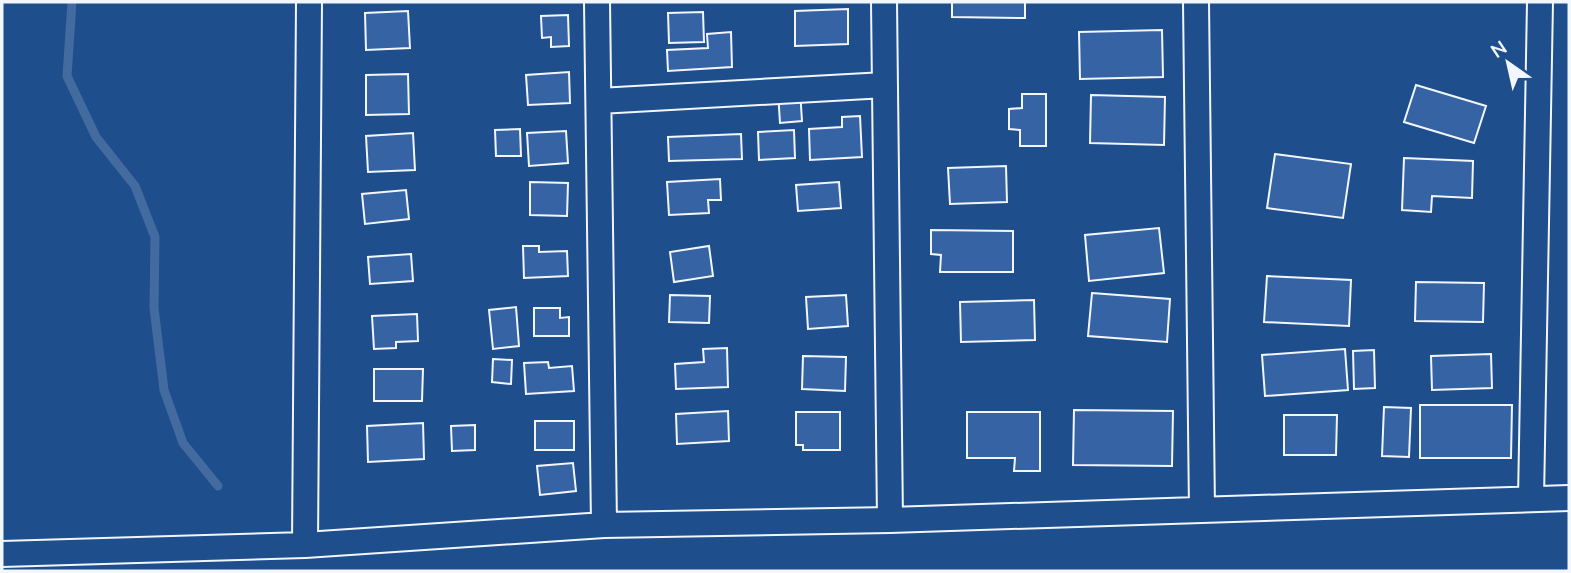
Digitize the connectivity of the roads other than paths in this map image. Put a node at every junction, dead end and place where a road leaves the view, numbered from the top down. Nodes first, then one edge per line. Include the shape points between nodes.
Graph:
1 (309, 2) edge
2 (597, 2) edge
3 (884, 2) edge
4 (1196, 2) edge
5 (1540, 2) edge
6 (885, 85) junction
7 (599, 101) junction
8 (1569, 498) edge
9 (1531, 499) junction
10 (1202, 510) junction
11 (890, 520) junction
12 (604, 525) junction
13 (305, 545) junction
14 (2, 554) edge

1 - 13 street
2 - 7 street
3 - 6 street
4 - 10 street
5 - 9 street
6 - 7 street
6 - 11 street
7 - 12 street
8 - 9 street
9 - 10 street
10 - 11 street
11 - 12 street
12 - 13 street
13 - 14 street

